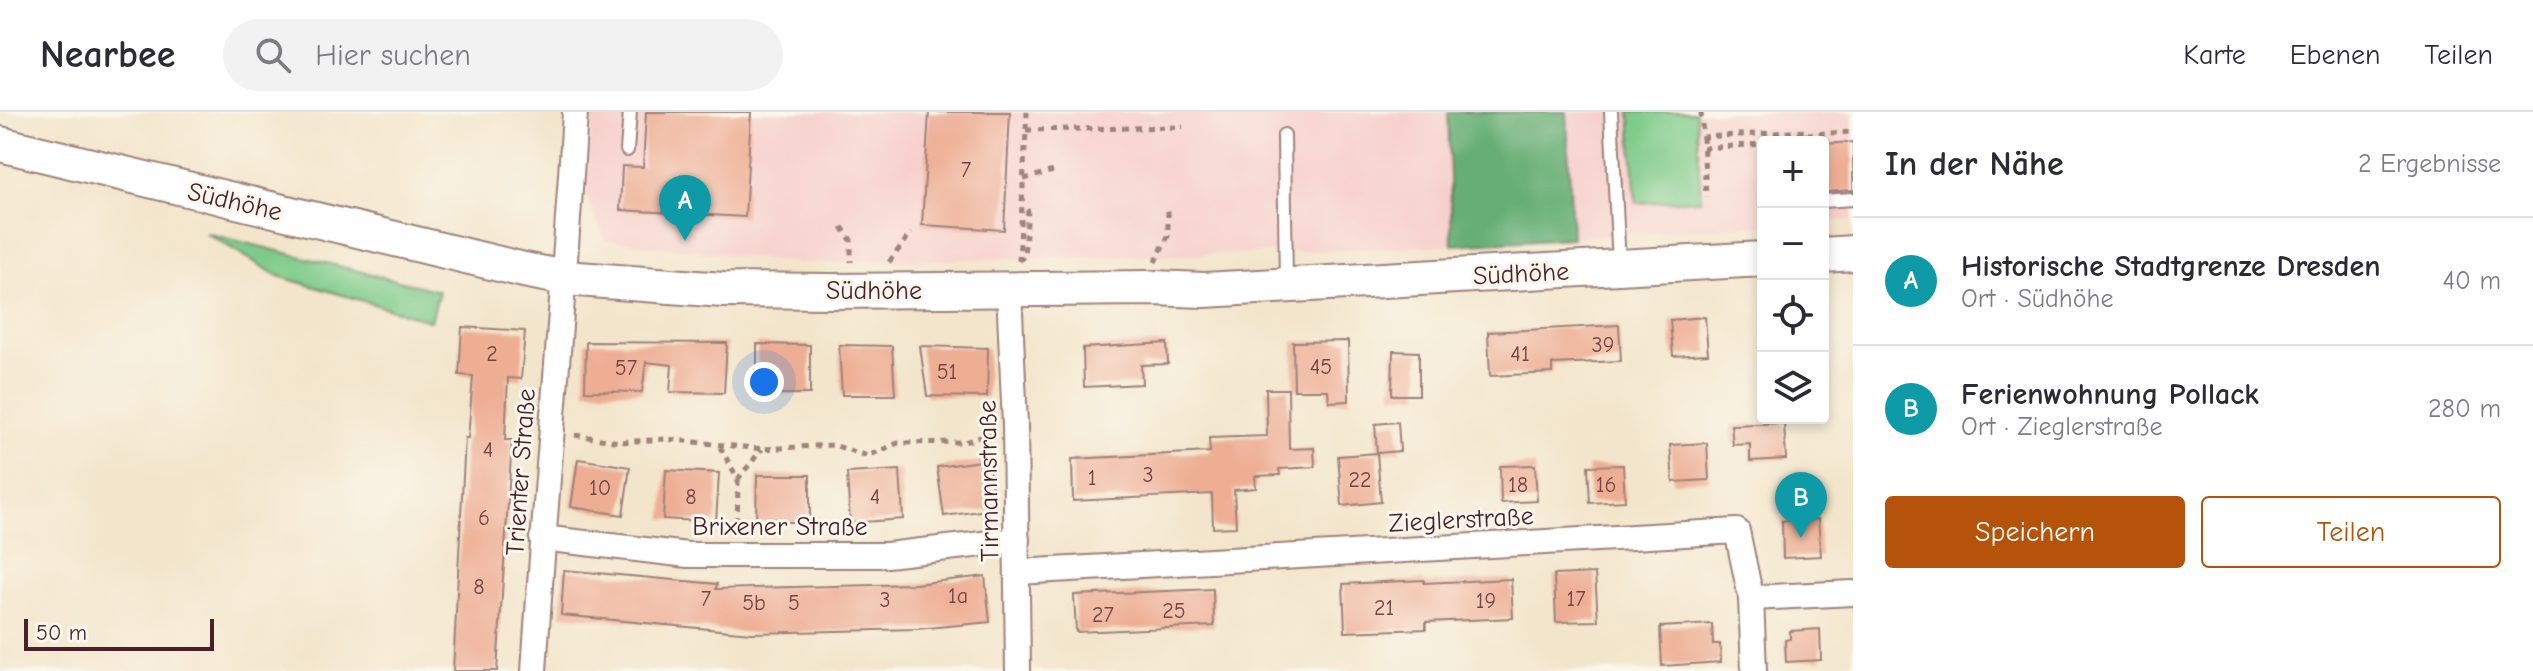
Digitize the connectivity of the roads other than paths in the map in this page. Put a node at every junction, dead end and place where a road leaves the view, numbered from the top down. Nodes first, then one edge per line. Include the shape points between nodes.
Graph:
1 (575, 112) edge
2 (630, 112) edge
3 (1611, 112) edge
4 (1284, 135) dead end
5 (0, 144) edge
6 (627, 150) dead end
7 (1853, 199) edge
8 (1829, 201) edge
9 (1853, 253) edge
10 (1829, 255) edge
11 (1757, 259) edge
12 (1619, 267) junction
13 (565, 278) junction
14 (1016, 280) junction
15 (1286, 286) junction
16 (542, 538) junction
17 (1017, 540) junction
18 (1018, 572) junction
19 (1853, 593) edge
20 (1751, 598) junction
21 (534, 671) edge
22 (1018, 671) edge
23 (1754, 671) edge

1 - 13 street, Trienter Straße
2 - 6 lane
3 - 12 lane
4 - 15 lane
5 - 13 street, Südhöhe
7 - 8 lane
9 - 10 street
11 - 12 street, Südhöhe
12 - 15 street, Südhöhe
13 - 14 street, Südhöhe via 723,290 851,291
13 - 16 street, Trienter Straße
14 - 15 street, Südhöhe via 1204,290
14 - 17 street, Tirmannstraße
16 - 17 street, Brixener Straße via 688,555 887,555
16 - 21 street, Trienter Straße
17 - 18 street, Tirmannstraße
18 - 20 street, Zieglerstraße via 1737,531
18 - 22 street, Tirmannstraße
19 - 20 street
20 - 23 street

